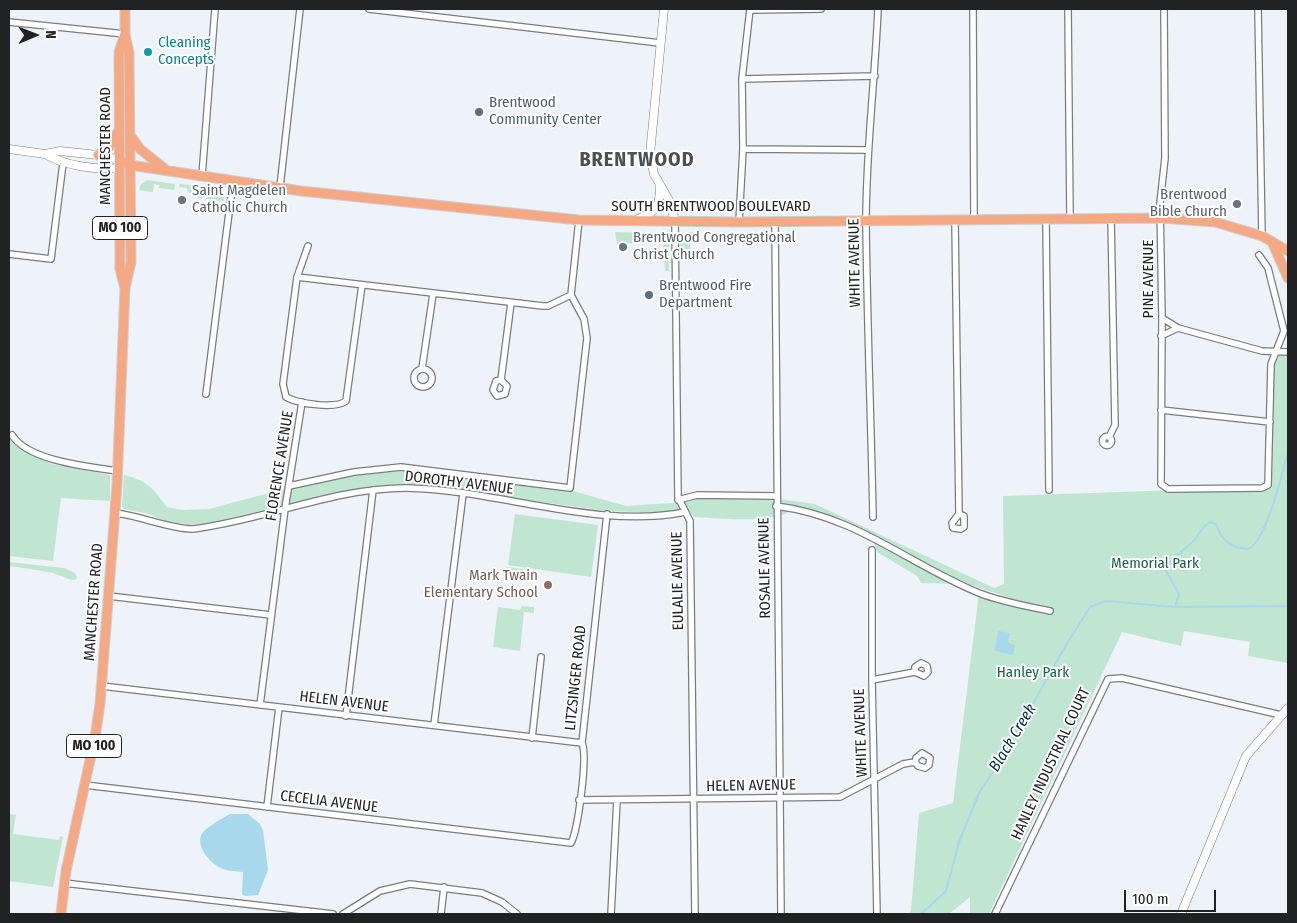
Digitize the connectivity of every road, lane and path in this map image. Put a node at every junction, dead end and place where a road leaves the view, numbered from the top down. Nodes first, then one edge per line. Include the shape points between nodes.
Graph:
1 (125, 9) edge
2 (215, 9) edge
3 (300, 9) edge
4 (369, 9) edge
5 (664, 9) edge
6 (750, 9) edge
7 (820, 9) edge
8 (878, 9) edge
9 (973, 9) edge
10 (1068, 9) edge
11 (1164, 9) edge
12 (1258, 9) edge
13 (9, 22) edge
14 (125, 34) junction
15 (660, 43) junction
16 (875, 76) junction
17 (742, 78) junction
18 (119, 128) junction
19 (130, 134) junction
20 (9, 149) edge
21 (743, 149) junction
22 (868, 150) junction
23 (45, 154) junction
24 (98, 155) junction
25 (63, 163) junction
26 (119, 164) junction
27 (130, 165) junction
28 (167, 171) junction
29 (202, 176) junction
30 (233, 181) junction
31 (660, 185) junction
32 (280, 187) junction
33 (1070, 218) junction
34 (1111, 218) junction
35 (1161, 218) junction
36 (1046, 219) junction
37 (579, 220) junction
38 (866, 220) junction
39 (955, 220) junction
40 (974, 220) junction
41 (634, 221) junction
42 (775, 221) junction
43 (675, 222) junction
44 (739, 222) junction
45 (1262, 236) junction
46 (1271, 242) junction
47 (308, 246) dead end
48 (1288, 251) edge
49 (9, 254) edge
50 (1259, 255) dead end
51 (297, 277) junction
52 (1288, 278) edge
53 (362, 285) junction
54 (126, 288) junction
55 (434, 294) junction
56 (571, 295) junction
57 (511, 302) junction
58 (1162, 318) junction
59 (1178, 328) junction
60 (1161, 336) junction
61 (1274, 352) junction
62 (1288, 352) edge
63 (422, 369) dead end
64 (502, 380) dead end
65 (206, 394) dead end
66 (302, 402) junction
67 (1161, 410) junction
68 (1270, 422) junction
69 (12, 435) dead end
70 (1109, 437) dead end
71 (118, 471) junction
72 (289, 486) junction
73 (373, 490) junction
74 (1049, 490) dead end
75 (463, 494) junction
76 (776, 496) junction
77 (678, 500) junction
78 (776, 506) junction
79 (285, 509) junction
80 (685, 512) junction
81 (115, 513) junction
82 (608, 514) junction
83 (958, 514) dead end
84 (873, 517) dead end
85 (872, 550) dead end
86 (109, 596) junction
87 (1050, 612) dead end
88 (271, 615) junction
89 (541, 656) dead end
90 (915, 672) dead end
91 (872, 680) junction
92 (102, 686) junction
93 (260, 705) junction
94 (279, 706) junction
95 (1288, 708) edge
96 (1281, 715) junction
97 (346, 716) junction
98 (434, 725) junction
99 (532, 738) junction
100 (582, 743) junction
101 (915, 762) dead end
102 (874, 780) junction
103 (85, 785) junction
104 (781, 798) junction
105 (694, 799) junction
106 (579, 800) junction
107 (617, 800) junction
108 (267, 807) junction
109 (571, 843) joint
110 (64, 883) junction
111 (444, 887) junction
112 (348, 913) edge
113 (61, 914) edge
114 (333, 914) edge
115 (441, 914) edge
116 (517, 914) edge
117 (611, 914) edge
118 (695, 914) edge
119 (781, 914) edge
120 (877, 914) edge
121 (995, 914) edge
122 (1181, 914) edge

1 - 14 main road, MANCHESTER ROAD / MO 100
2 - 29 street
3 - 32 street
4 - 15 street
5 - 15 street
6 - 7 street
6 - 17 street
8 - 16 street, WHITE AVENUE
9 - 40 street
10 - 33 street
11 - 35 street, PINE AVENUE via 1165,158
12 - 45 street
13 - 14 street
14 - 18 main road, MANCHESTER ROAD / MO 100 via 119,52
14 - 19 main road, MANCHESTER ROAD / MO 100 via 129,53
15 - 31 street via 650,154
16 - 17 street
16 - 22 street, WHITE AVENUE
17 - 21 street
18 - 24 main road via 110,146
18 - 26 main road, MANCHESTER ROAD / MO 100
19 - 27 main road, MANCHESTER ROAD / MO 100
19 - 28 main road via 144,153
20 - 23 street, SOUTH BRENTWOOD BOULEVARD
21 - 22 street
21 - 44 street
22 - 38 street, WHITE AVENUE
23 - 24 street, SOUTH BRENTWOOD BOULEVARD via 60,151
23 - 25 street, SOUTH BRENTWOOD BOULEVARD
24 - 26 street, SOUTH BRENTWOOD BOULEVARD
25 - 26 street, SOUTH BRENTWOOD BOULEVARD via 108,169
25 - 49 street via 51,259
26 - 27 main road, SOUTH BRENTWOOD BOULEVARD
26 - 54 main road, MANCHESTER ROAD / MO 100 via 120,269
27 - 28 main road, SOUTH BRENTWOOD BOULEVARD
27 - 54 main road, MANCHESTER ROAD / MO 100 via 131,262
28 - 29 main road, SOUTH BRENTWOOD BOULEVARD
29 - 30 main road, SOUTH BRENTWOOD BOULEVARD
30 - 32 main road, SOUTH BRENTWOOD BOULEVARD
30 - 65 street
31 - 41 street via 659,205
31 - 43 street via 670,202
32 - 37 main road, SOUTH BRENTWOOD BOULEVARD
33 - 34 main road, SOUTH BRENTWOOD BOULEVARD
33 - 36 main road, SOUTH BRENTWOOD BOULEVARD
34 - 35 main road, SOUTH BRENTWOOD BOULEVARD
34 - 70 street via 1115,425
35 - 45 main road, SOUTH BRENTWOOD BOULEVARD via 1215,222
35 - 58 street, PINE AVENUE
36 - 40 main road, SOUTH BRENTWOOD BOULEVARD
36 - 74 street
37 - 41 main road, SOUTH BRENTWOOD BOULEVARD
37 - 56 street
38 - 39 main road, SOUTH BRENTWOOD BOULEVARD
38 - 42 main road, SOUTH BRENTWOOD BOULEVARD
38 - 84 street, WHITE AVENUE
39 - 40 main road, SOUTH BRENTWOOD BOULEVARD
39 - 83 street
41 - 43 main road, SOUTH BRENTWOOD BOULEVARD
42 - 44 main road, SOUTH BRENTWOOD BOULEVARD
42 - 76 street, ROSALIE AVENUE
43 - 44 main road, SOUTH BRENTWOOD BOULEVARD
43 - 77 street, EULALIE AVENUE
45 - 46 main road, SOUTH BRENTWOOD BOULEVARD
46 - 48 main road, SOUTH BRENTWOOD BOULEVARD
46 - 52 main road
47 - 51 street, FLORENCE AVENUE
50 - 61 street via 1268,268 1284,327 1282,340
51 - 53 street
51 - 66 street, FLORENCE AVENUE via 282,388 286,397
53 - 55 street
53 - 66 street via 346,401 335,406
54 - 71 main road, MANCHESTER ROAD / MO 100
55 - 57 street
55 - 63 street
56 - 57 street via 548,306
56 - 72 street via 584,319 587,338 570,488 401,467 370,469
57 - 64 street
58 - 59 street
58 - 60 street, PINE AVENUE
59 - 60 street
59 - 61 street
60 - 67 street, PINE AVENUE
61 - 62 street
61 - 68 street
66 - 72 street, FLORENCE AVENUE
67 - 68 street
67 - 68 street, PINE AVENUE via 1161,484 1172,490 1267,486 1270,482
69 - 71 street via 20,444 46,457
71 - 81 main road, MANCHESTER ROAD / MO 100
72 - 79 street, FLORENCE AVENUE
73 - 75 street, DOROTHY AVENUE via 408,488
73 - 79 street, DOROTHY AVENUE
73 - 97 street
75 - 82 street, DOROTHY AVENUE
75 - 98 street
76 - 77 street via 697,495
76 - 78 street, ROSALIE AVENUE
77 - 80 street, EULALIE AVENUE
78 - 87 street via 820,514 870,535 979,593
78 - 104 street, ROSALIE AVENUE
79 - 81 street, DOROTHY AVENUE via 193,529
79 - 88 street, FLORENCE AVENUE
80 - 82 street, DOROTHY AVENUE via 668,515
80 - 105 street, EULALIE AVENUE via 690,521
81 - 86 main road, MANCHESTER ROAD / MO 100
82 - 100 street, LITZSINGER ROAD
85 - 91 street, WHITE AVENUE
86 - 88 street
86 - 92 main road, MANCHESTER ROAD / MO 100
88 - 93 street, FLORENCE AVENUE
89 - 99 street
90 - 91 street
91 - 102 street, WHITE AVENUE
92 - 93 street, HELEN AVENUE
92 - 103 main road, MANCHESTER ROAD / MO 100
93 - 94 street, HELEN AVENUE
94 - 97 street, HELEN AVENUE
94 - 108 street
95 - 96 street
96 - 121 street, HANLEY INDUSTRIAL COURT via 1122,678 1108,679
96 - 122 street via 1246,756
97 - 98 street, HELEN AVENUE
98 - 99 street, HELEN AVENUE
99 - 100 street, HELEN AVENUE
100 - 106 street, LITZSINGER ROAD via 585,752
101 - 102 street, HELEN AVENUE via 903,764
102 - 104 street, HELEN AVENUE via 840,797
102 - 120 street, WHITE AVENUE
103 - 108 street, CECELIA AVENUE
103 - 110 main road, MANCHESTER ROAD / MO 100
104 - 105 street, HELEN AVENUE
104 - 119 street, ROSALIE AVENUE
105 - 107 street, HELEN AVENUE
105 - 118 street, EULALIE AVENUE
106 - 107 street, HELEN AVENUE
106 - 109 street, LITZSINGER ROAD
107 - 117 street
108 - 109 street, CECELIA AVENUE
110 - 113 main road, MANCHESTER ROAD / MO 100
110 - 114 street
111 - 112 street via 410,884 391,887 368,897
111 - 115 street
111 - 116 street via 489,896

